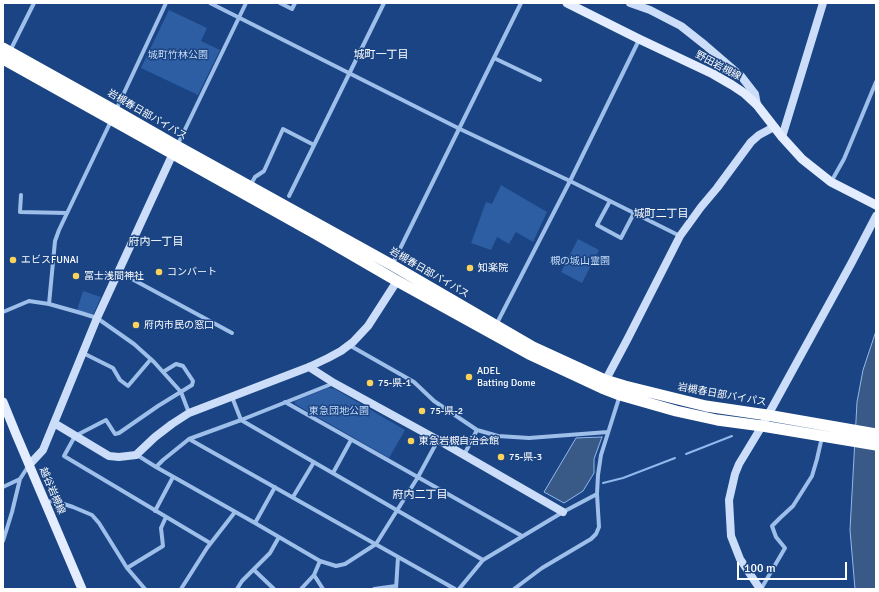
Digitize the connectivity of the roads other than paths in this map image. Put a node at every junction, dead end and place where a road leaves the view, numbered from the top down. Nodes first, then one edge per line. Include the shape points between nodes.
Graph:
1 (34, 3) edge
2 (166, 3) edge
3 (210, 3) edge
4 (246, 3) edge
5 (280, 3) edge
6 (295, 3) edge
7 (384, 3) edge
8 (521, 3) edge
9 (567, 3) edge
10 (630, 3) edge
11 (823, 3) edge
12 (238, 17) junction
13 (639, 39) junction
14 (5, 53) edge
15 (494, 58) junction
16 (349, 73) junction
17 (540, 80) dead end
18 (876, 82) edge
19 (757, 105) junction
20 (114, 115) junction
21 (774, 127) junction
22 (460, 129) junction
23 (782, 136) junction
24 (314, 145) junction
25 (175, 150) junction
26 (570, 181) junction
27 (831, 182) junction
28 (250, 187) junction
29 (21, 195) dead end
30 (288, 196) dead end
31 (610, 201) junction
32 (876, 206) edge
33 (68, 213) junction
34 (634, 213) junction
35 (876, 216) edge
36 (680, 236) junction
37 (392, 265) junction
38 (119, 272) junction
39 (396, 280) junction
40 (49, 304) junction
41 (3, 312) edge
42 (97, 318) junction
43 (496, 326) junction
44 (232, 333) dead end
45 (348, 345) junction
46 (83, 353) junction
47 (151, 359) junction
48 (309, 367) junction
49 (163, 372) junction
50 (334, 383) junction
51 (603, 384) junction
52 (622, 391) junction
53 (181, 392) junction
54 (232, 397) junction
55 (3, 402) edge
56 (285, 402) junction
57 (189, 413) junction
58 (767, 415) junction
59 (241, 420) junction
60 (54, 423) junction
61 (762, 426) junction
62 (477, 430) junction
63 (608, 432) junction
64 (834, 432) junction
65 (876, 434) edge
66 (75, 436) junction
67 (822, 436) junction
68 (189, 439) junction
69 (351, 440) junction
70 (438, 440) junction
71 (876, 445) edge
72 (136, 455) junction
73 (464, 455) junction
74 (314, 462) junction
75 (29, 465) junction
76 (156, 468) junction
77 (333, 473) junction
78 (173, 477) junction
79 (418, 477) junction
80 (20, 479) junction
81 (3, 487) edge
82 (275, 487) junction
83 (597, 494) junction
84 (293, 498) junction
85 (45, 502) junction
86 (397, 510) junction
87 (155, 511) junction
88 (235, 512) junction
89 (563, 512) junction
90 (166, 517) junction
91 (255, 523) junction
92 (522, 536) junction
93 (279, 537) junction
94 (3, 541) edge
95 (210, 543) junction
96 (376, 544) junction
97 (398, 557) junction
98 (483, 560) junction
99 (320, 561) junction
100 (127, 568) junction
101 (254, 570) junction
102 (314, 576) junction
103 (396, 587) edge
104 (82, 589) edge
105 (145, 589) edge
106 (181, 589) edge
107 (236, 589) edge
108 (274, 589) edge
109 (301, 589) edge
110 (323, 589) edge
111 (374, 589) edge
112 (455, 589) edge
113 (459, 589) edge
114 (514, 589) edge
115 (760, 589) edge

1 - 14 street
2 - 20 street
3 - 12 street
4 - 12 street
5 - 6 street via 292,8
7 - 16 street
8 - 15 street
9 - 13 main road, 野田岩槻線
10 - 19 street via 681,26 705,45 741,76 755,94
11 - 23 street
12 - 16 street
12 - 25 street
13 - 19 main road, 野田岩槻線 via 720,78
13 - 26 street
14 - 20 highway, 岩槻春日部バイパス
15 - 17 street
15 - 22 street
16 - 22 street
16 - 24 street
18 - 27 street via 844,159
19 - 21 main road, 野田岩槻線
20 - 25 highway, 岩槻春日部バイパス
20 - 33 street
21 - 23 main road, 野田岩槻線
21 - 36 street via 759,134 751,142
22 - 26 street
22 - 37 street
23 - 27 main road, 野田岩槻線 via 802,160
24 - 28 street via 283,129 264,171 255,177
24 - 30 street
25 - 28 highway, 岩槻春日部バイパス
25 - 38 street
25 - 39 highway, 岩槻春日部バイパス
26 - 31 street
26 - 43 street
27 - 32 main road, 野田岩槻線
28 - 37 highway, 岩槻春日部バイパス
29 - 33 street via 20,212
31 - 34 street
31 - 34 street via 596,225 621,238
33 - 40 street via 55,241
34 - 36 street
35 - 58 street
36 - 51 street
37 - 43 highway, 岩槻春日部バイパス
38 - 42 street
38 - 44 street
39 - 45 street via 368,326
39 - 51 highway, 岩槻春日部バイパス via 529,354
40 - 41 street via 29,301
40 - 42 street
42 - 46 street
42 - 47 street
43 - 51 highway, 岩槻春日部バイパス
45 - 48 street
45 - 62 street via 414,382 434,401
46 - 47 street via 113,368 120,380 128,386
46 - 60 street
47 - 49 street
48 - 50 street
48 - 54 street
49 - 53 street
49 - 53 street via 176,364 183,366 193,381 192,385
50 - 56 street
50 - 70 street
51 - 52 highway, 岩槻春日部バイパス
52 - 58 highway, 岩槻春日部バイパス
52 - 61 highway, 岩槻春日部バイパス via 676,411
52 - 63 street
53 - 57 street
53 - 66 street via 119,433 115,434 106,420
54 - 57 street
54 - 59 street
55 - 75 main road, 越谷岩槻線
56 - 59 street
56 - 69 street
57 - 72 street via 166,428
58 - 61 street
58 - 64 highway, 岩槻春日部バイパス
59 - 68 street
59 - 74 street
60 - 66 street
60 - 75 street via 43,450
61 - 67 highway, 岩槻春日部バイパス
61 - 115 street via 734,474 729,500 731,536 740,559
62 - 63 street via 498,436 529,438
62 - 73 street
63 - 83 street via 601,455
64 - 65 highway, 岩槻春日部バイパス
64 - 67 highway, 岩槻春日部バイパス
64 - 71 highway, 岩槻春日部バイパス
66 - 72 street via 109,456
66 - 87 street via 64,456
67 - 115 street via 812,476 793,506 772,526 784,548
68 - 76 street
68 - 82 street
69 - 77 street
69 - 79 street
70 - 73 street
70 - 79 street
72 - 76 street
73 - 89 street
74 - 77 street
74 - 84 street
75 - 80 street
75 - 85 main road, 越谷岩槻線
76 - 78 street
77 - 86 street
78 - 87 street
78 - 88 street
79 - 86 street
79 - 92 street
80 - 81 street
80 - 94 street
82 - 84 street
82 - 91 street
83 - 89 street
83 - 114 street via 599,527 596,534
84 - 96 street
85 - 100 street via 54,501 92,515
85 - 104 main road, 越谷岩槻線
86 - 96 street
86 - 98 street
87 - 90 street
88 - 91 street
88 - 95 street
89 - 92 street
90 - 95 street
90 - 100 street via 161,528 163,546
91 - 93 street
92 - 98 street
93 - 99 street
93 - 101 street via 270,553
95 - 106 street
96 - 97 street
96 - 99 street via 345,564 336,566
97 - 103 street
97 - 112 street
98 - 113 street
99 - 102 street
100 - 105 street
101 - 107 street
101 - 108 street
102 - 109 street
102 - 110 street
103 - 111 street

